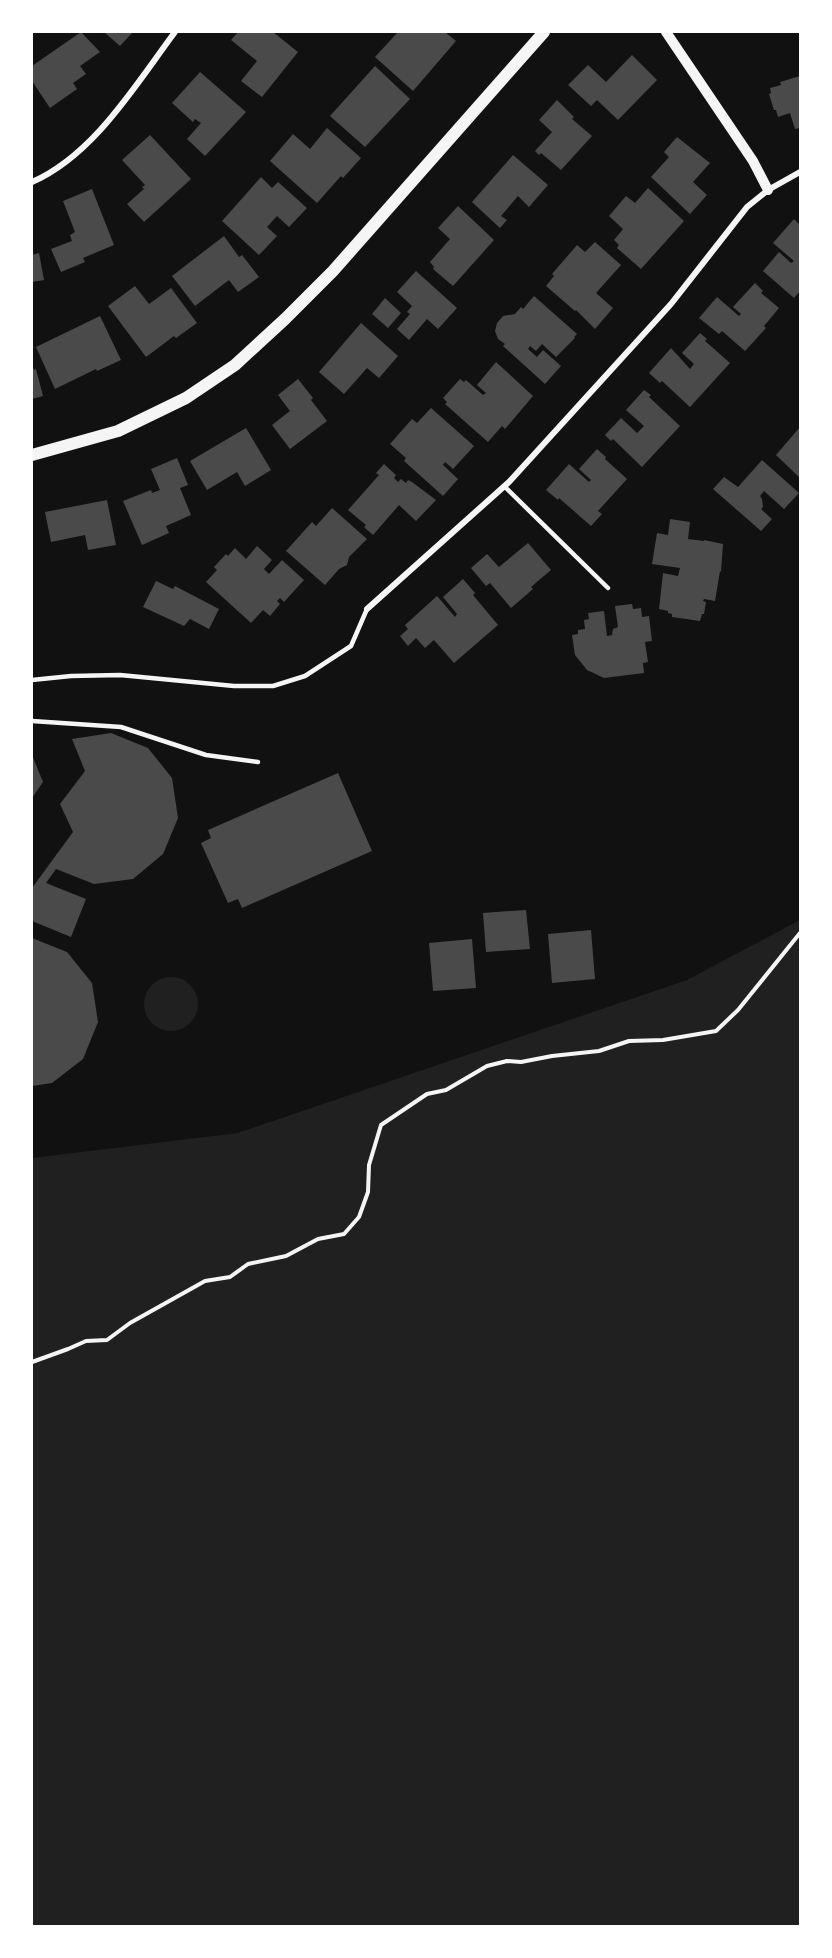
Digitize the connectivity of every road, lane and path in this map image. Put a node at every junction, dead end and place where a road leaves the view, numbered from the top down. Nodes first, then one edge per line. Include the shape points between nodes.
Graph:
1 (175, 32) edge
2 (544, 32) edge
3 (666, 32) edge
4 (801, 172) edge
5 (32, 182) edge
6 (768, 190) junction
7 (32, 454) edge
8 (504, 486) junction
9 (608, 588) dead end
10 (367, 609) joint
11 (32, 680) edge
12 (32, 721) edge
13 (258, 762) dead end
14 (801, 933) edge
15 (32, 1362) edge

1 - 5 street via 102,128 66,160
2 - 7 main road via 333,271 235,365 186,398 118,430
3 - 6 street via 753,161
4 - 6 street
6 - 8 street via 747,207 671,304
8 - 9 lane
8 - 10 street
10 - 11 lane via 351,646 305,676 273,686 120,675
12 - 13 lane via 121,727 206,755
14 - 15 path via 716,1031 628,1041 599,1052 507,1061 487,1066 446,1090 427,1094 381,1125 369,1165 368,1192 358,1217 344,1234 318,1239 286,1256 248,1264 230,1277 206,1281 107,1340 86,1341

